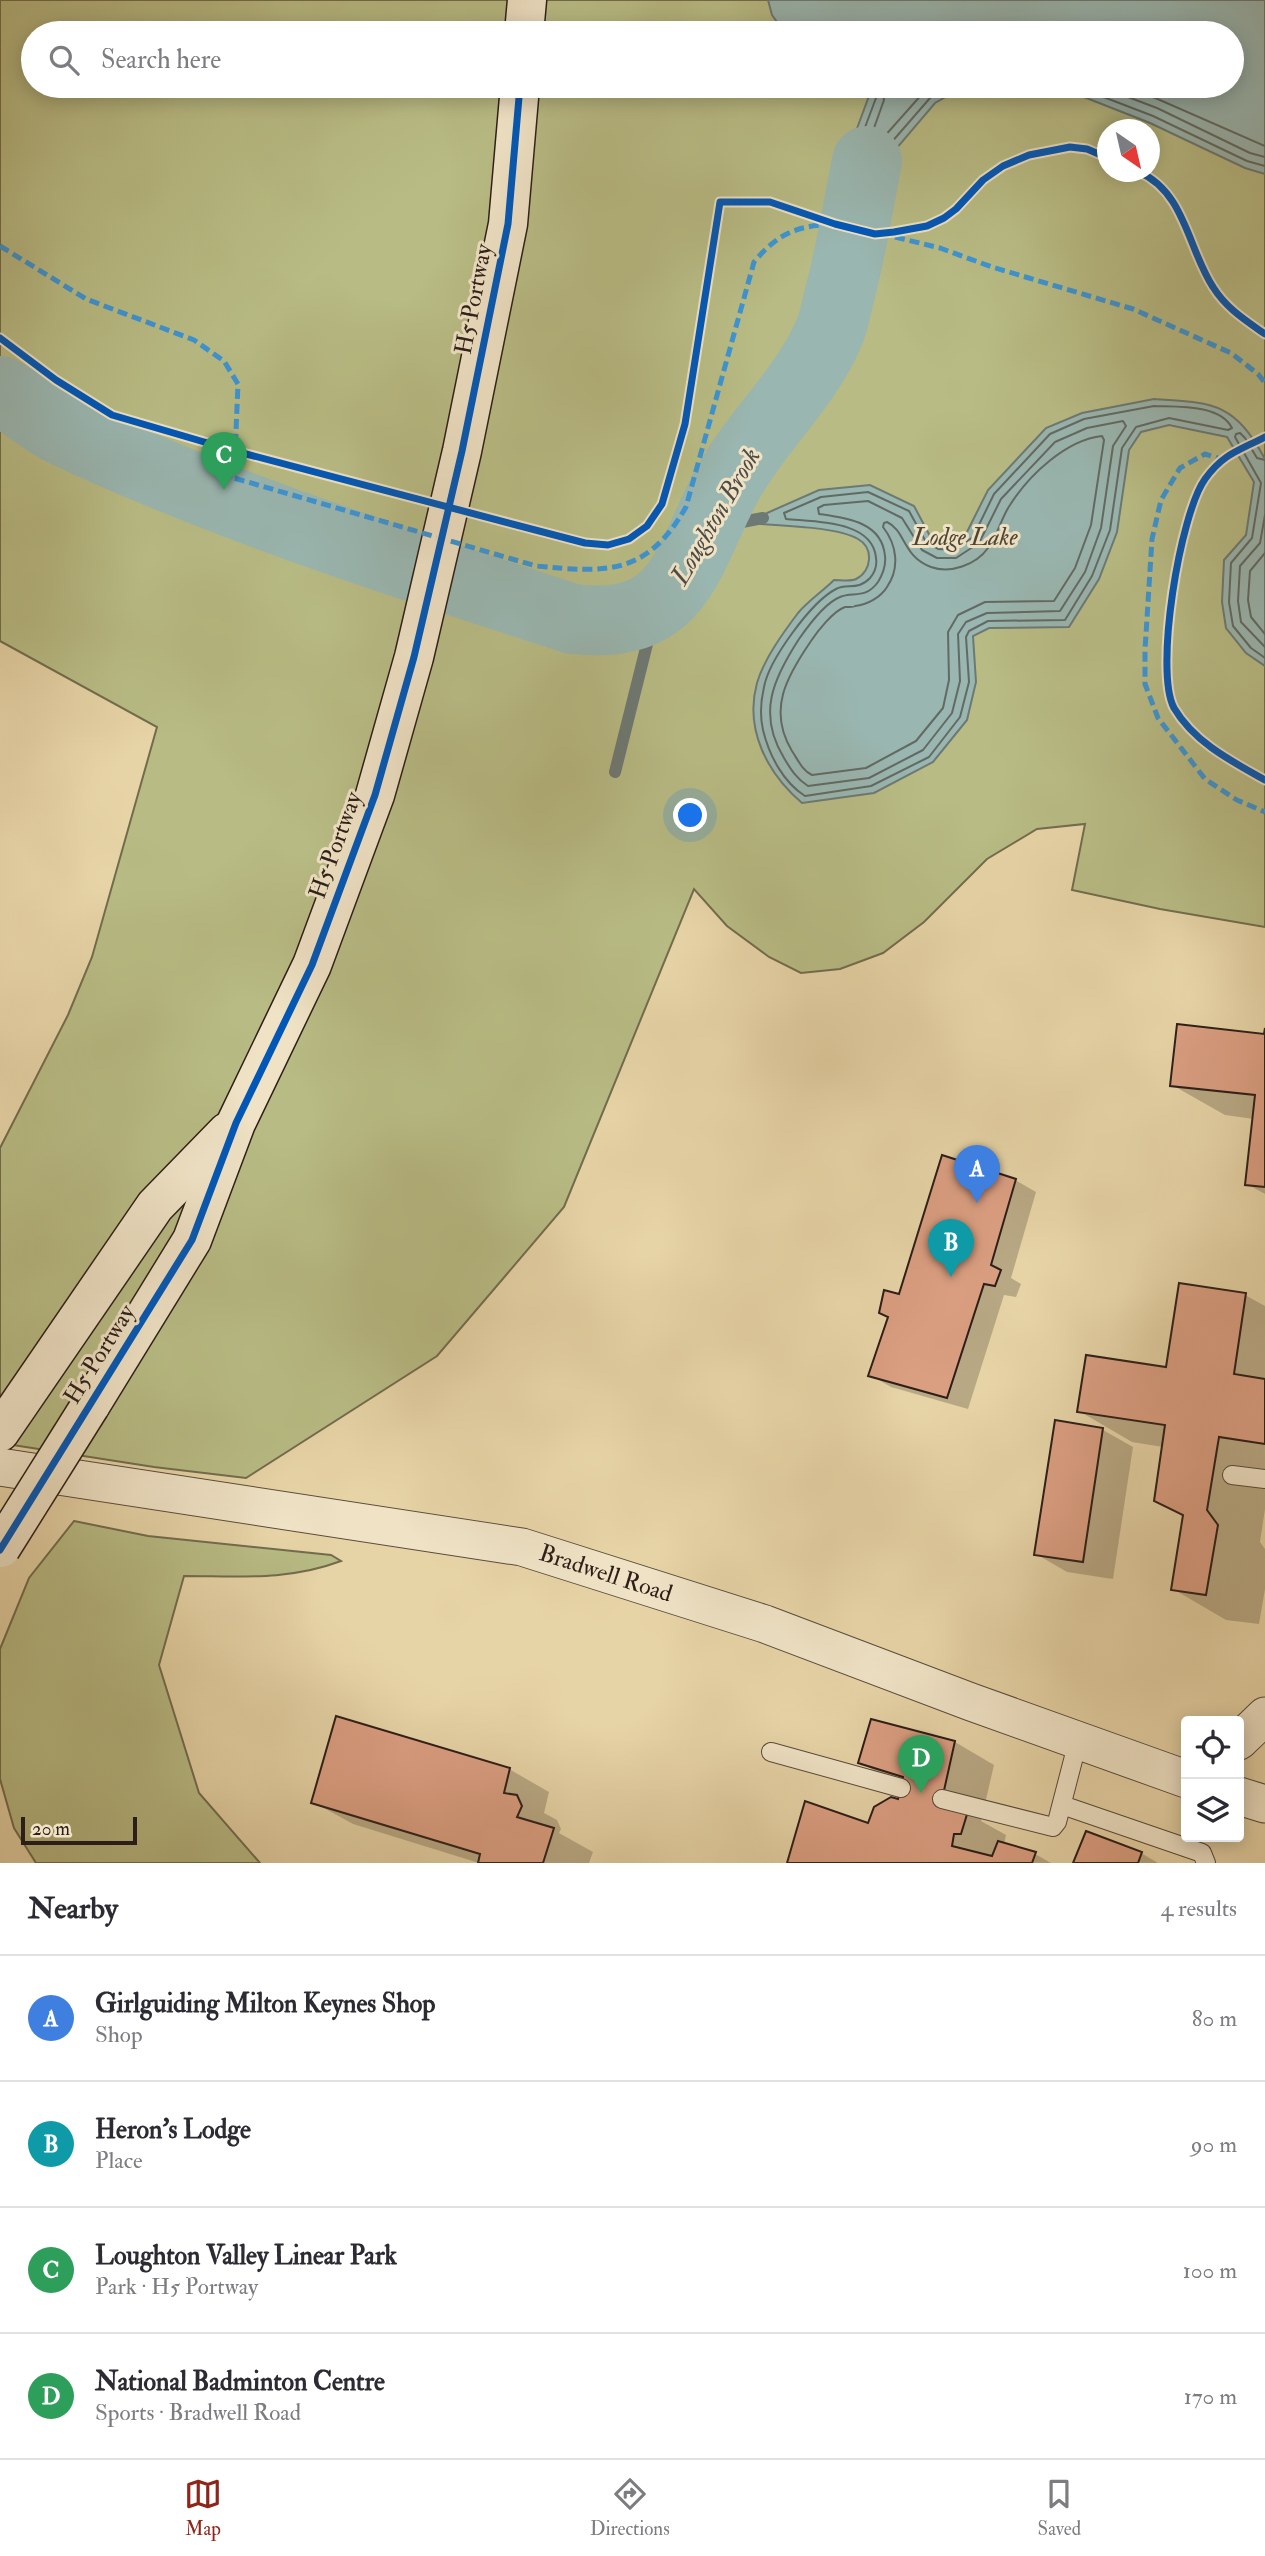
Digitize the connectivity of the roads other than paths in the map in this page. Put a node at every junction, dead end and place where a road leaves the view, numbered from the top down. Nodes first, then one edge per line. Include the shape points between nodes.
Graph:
1 (527, 0) edge
2 (525, 21) edge
3 (519, 98) edge
4 (236, 1124) junction
5 (0, 1432) edge
6 (0, 1467) edge
7 (1232, 1475) dead end
8 (1265, 1479) edge
9 (1, 1549) edge
10 (1265, 1716) edge
11 (1244, 1736) edge
12 (1078, 1741) junction
13 (771, 1752) dead end
14 (1181, 1777) edge
15 (901, 1788) dead end
16 (1244, 1798) edge
17 (942, 1799) dead end
18 (1265, 1804) edge
19 (1062, 1805) junction
20 (1206, 1863) edge

1 - 2 street
3 - 4 street, H5 Portway via 508,224 414,657 374,795 312,965
4 - 5 street, H5 Portway via 155,1206
4 - 9 street, H5 Portway, bridge via 192,1240
6 - 12 street, Bradwell Road via 522,1547 765,1624
7 - 8 lane
10 - 11 street
12 - 14 street, Bradwell Road
12 - 19 lane
13 - 15 lane
16 - 18 street
17 - 19 lane via 1046,1827 1058,1822
19 - 20 lane via 1202,1853

